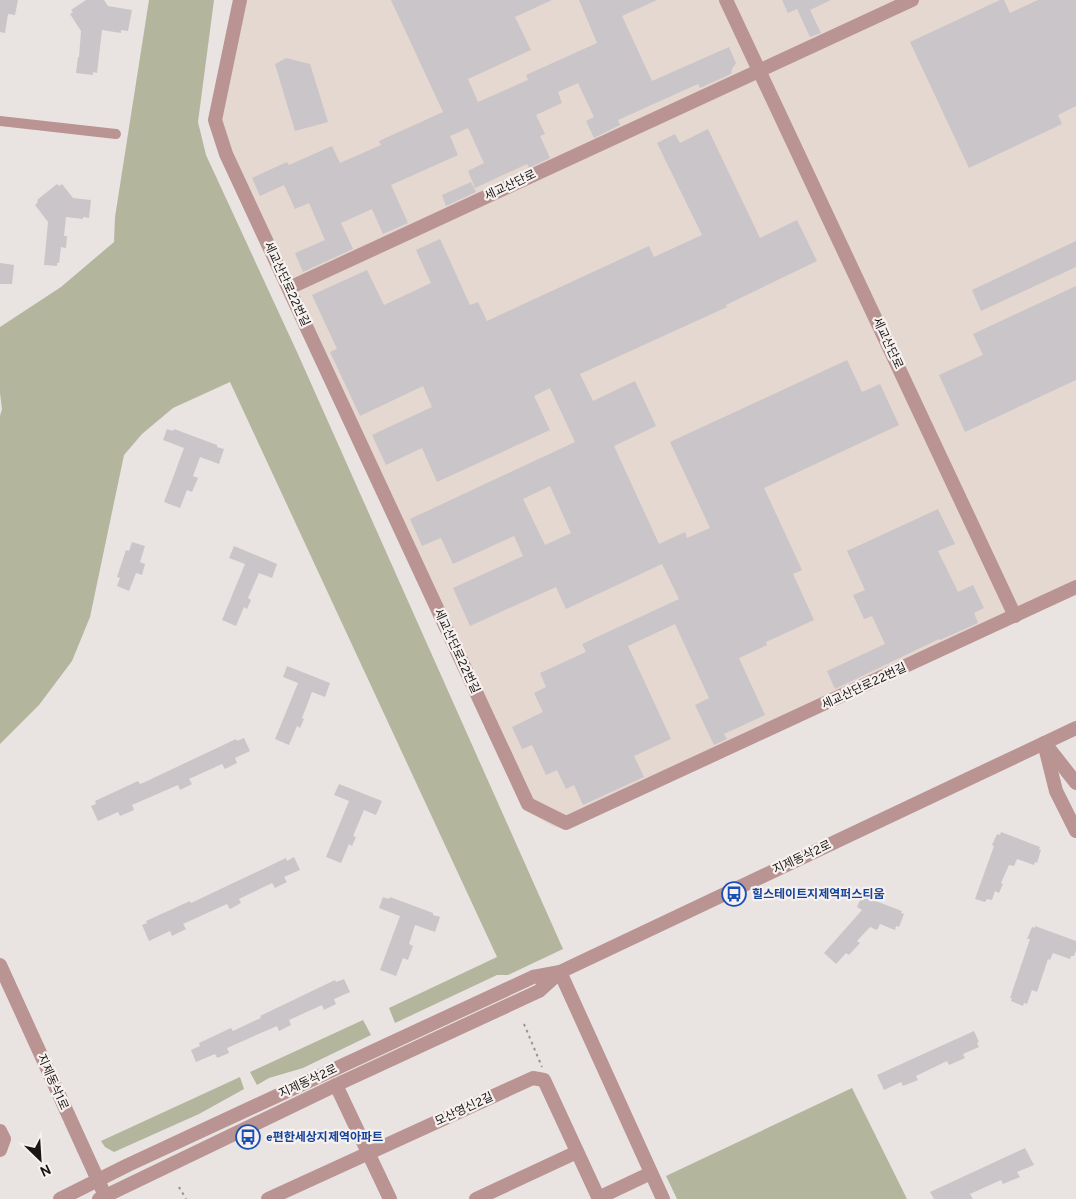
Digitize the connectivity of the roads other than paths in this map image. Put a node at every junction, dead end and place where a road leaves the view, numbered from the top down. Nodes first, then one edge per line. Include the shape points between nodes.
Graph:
1 (240, 0) edge
2 (726, 0) edge
3 (912, 0) edge
4 (759, 71) junction
5 (0, 120) edge
6 (116, 134) dead end
7 (289, 288) junction
8 (1076, 587) edge
9 (1015, 616) junction
10 (1076, 728) edge
11 (1044, 743) junction
12 (1076, 783) edge
13 (1076, 831) edge
14 (0, 965) edge
15 (560, 972) junction
16 (336, 1085) junction
17 (0, 1131) edge
18 (0, 1150) edge
19 (577, 1152) junction
20 (368, 1153) junction
21 (651, 1173) junction
22 (98, 1181) junction
23 (104, 1198) edge
24 (599, 1198) edge
25 (60, 1199) edge
26 (268, 1199) edge
27 (390, 1199) edge
28 (476, 1199) edge
29 (663, 1199) edge

1 - 7 street, 세교산단로22번길 via 215,120 226,154
2 - 4 street, 세교산단로
3 - 4 street, 세교산단로
4 - 7 street, 세교산단로
4 - 9 street, 세교산단로
5 - 6 street
7 - 9 street, 세교산단로22번길 via 528,804 566,823
8 - 9 street
10 - 11 street, 지제동삭2로
11 - 12 street
11 - 13 street via 1056,791
11 - 15 street, 지제동삭2로
14 - 22 street, 지제동삭1로
15 - 16 street, 지제동삭2로 via 540,991
15 - 21 street
15 - 22 street, 지제동삭2로 via 532,977
16 - 20 street
16 - 23 street, 지제동삭2로
17 - 18 street via 4,1138
19 - 20 street, 모산영신2길 via 544,1080 534,1078
19 - 24 street
19 - 28 street
20 - 26 street, 모산영신2길
20 - 27 street
21 - 24 street
21 - 29 street
22 - 23 street, 지제동삭1로
22 - 25 street, 지제동삭2로

